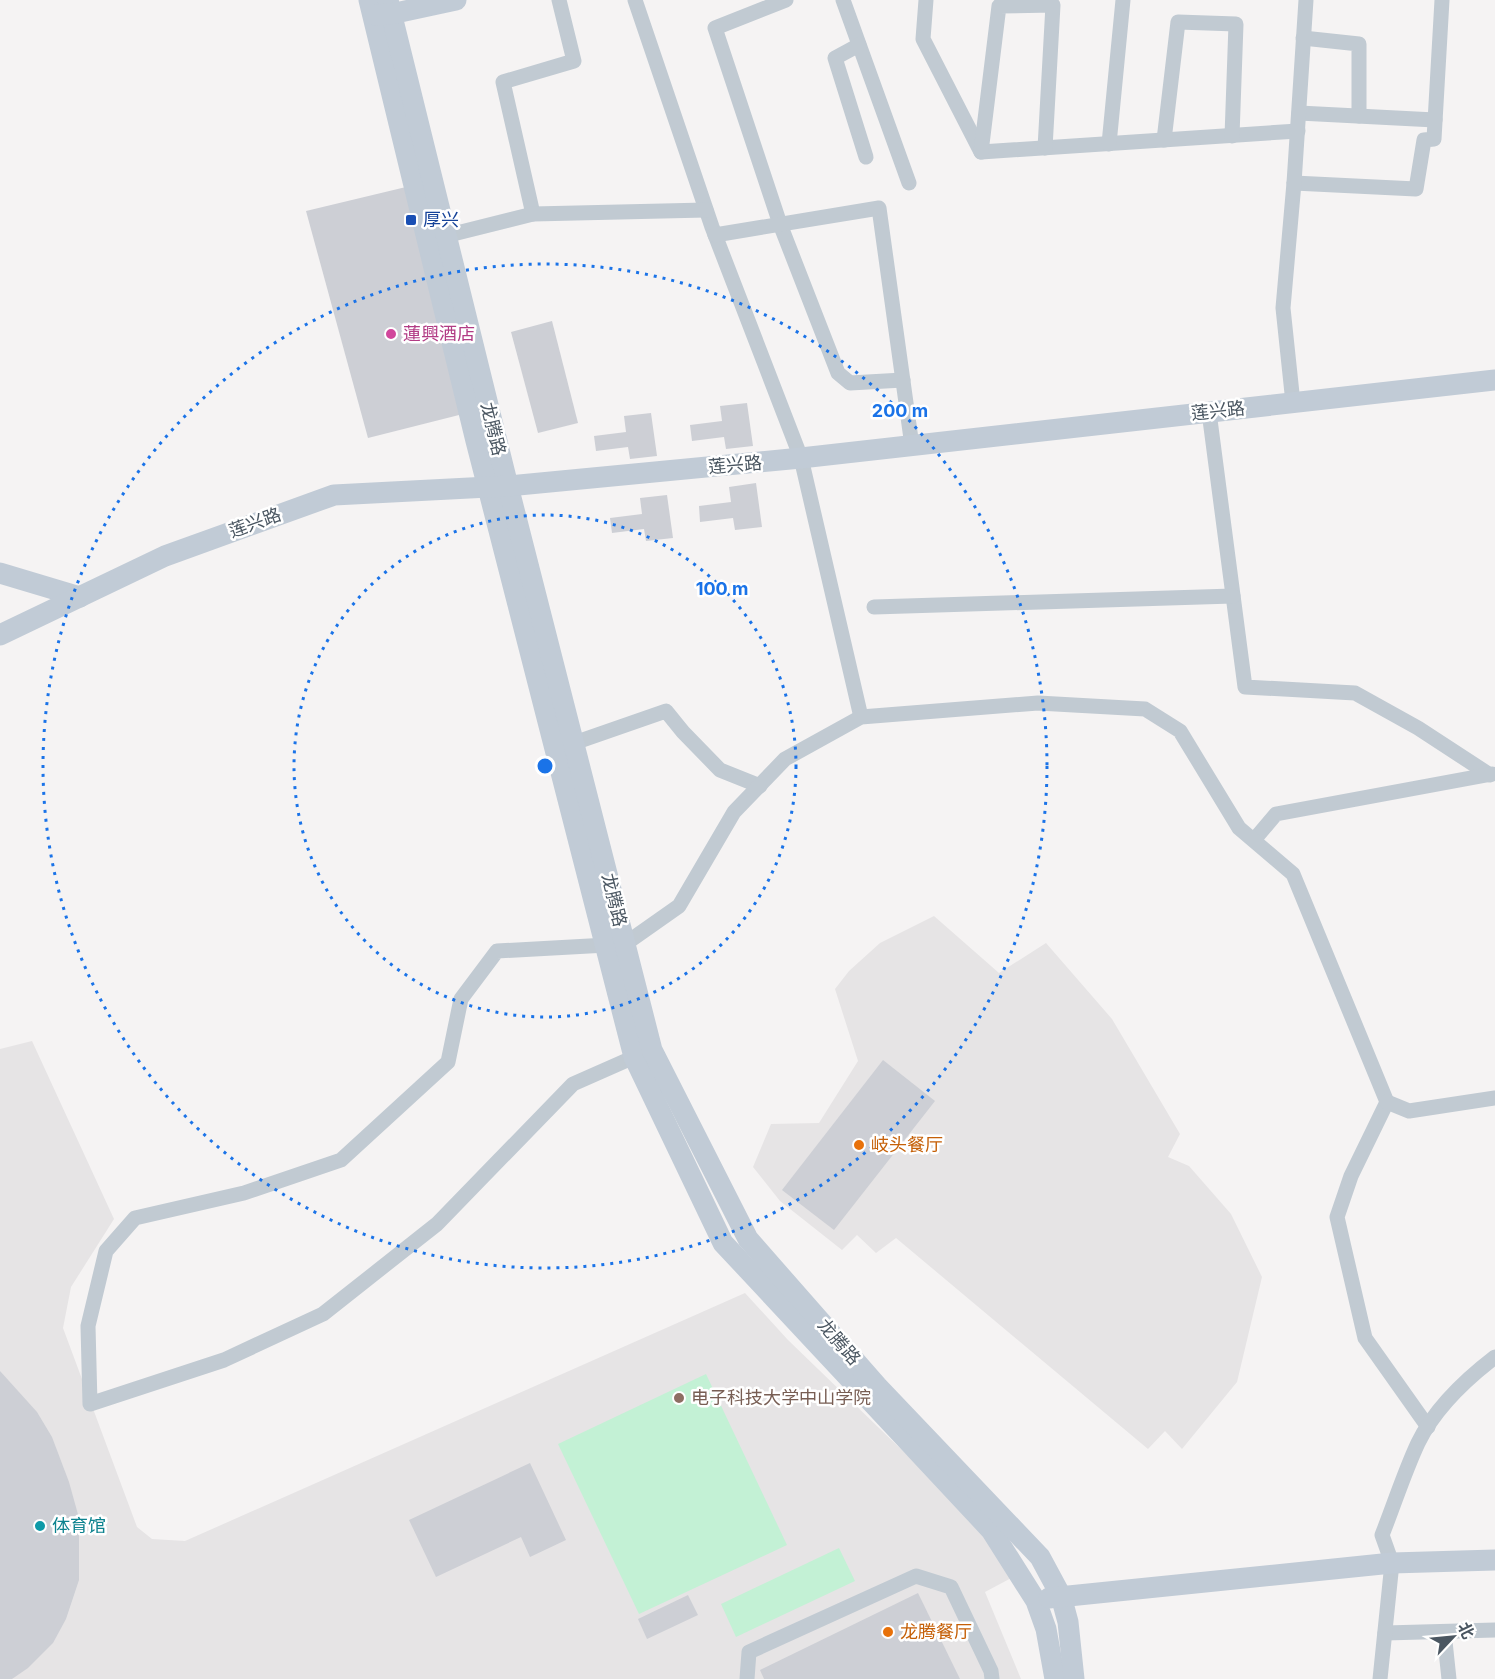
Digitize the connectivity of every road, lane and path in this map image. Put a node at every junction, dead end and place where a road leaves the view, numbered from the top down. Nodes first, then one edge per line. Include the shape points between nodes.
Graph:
1 (456, 0) edge
2 (559, 0) edge
3 (635, 0) edge
4 (786, 0) edge
5 (843, 0) edge
6 (926, 0) edge
7 (1123, 0) edge
8 (1306, 0) edge
9 (1442, 0) edge
10 (380, 7) edge
11 (1303, 38) junction
12 (859, 45) junction
13 (1299, 113) junction
14 (1359, 116) junction
15 (1435, 120) junction
16 (1298, 131) junction
17 (1232, 136) junction
18 (1164, 140) junction
19 (1109, 144) junction
20 (1045, 148) junction
21 (981, 152) junction
22 (866, 157) dead end
23 (909, 183) dead end
24 (1294, 183) junction
25 (706, 210) junction
26 (533, 214) junction
27 (780, 224) junction
28 (715, 235) junction
29 (445, 236) junction
30 (903, 380) junction
31 (1495, 380) edge
32 (1293, 403) junction
33 (1209, 412) junction
34 (912, 446) junction
35 (801, 458) junction
36 (498, 487) junction
37 (0, 573) edge
38 (1233, 596) junction
39 (80, 597) junction
40 (874, 607) dead end
41 (0, 635) edge
42 (861, 717) junction
43 (574, 743) junction
44 (1492, 774) edge
45 (760, 786) junction
46 (1254, 840) junction
47 (615, 945) junction
48 (643, 1053) junction
49 (1495, 1098) edge
50 (1387, 1102) junction
51 (1495, 1357) edge
52 (1428, 1427) junction
53 (1495, 1560) edge
54 (1392, 1563) junction
55 (1061, 1596) junction
56 (1036, 1601) junction
57 (1495, 1630) edge
58 (1444, 1632) junction
59 (1385, 1633) junction
60 (747, 1679) edge
61 (992, 1679) edge
62 (1055, 1679) edge
63 (1074, 1679) edge
64 (1380, 1679) edge
65 (1449, 1679) edge

1 - 10 street
2 - 26 street via 573,61 503,82
3 - 25 street
4 - 27 street via 715,28
5 - 12 street
6 - 21 street via 922,39
7 - 19 street
8 - 11 street
9 - 15 street
10 - 29 street, 龙腾路
10 - 36 street, 龙腾路
11 - 13 street
11 - 14 street via 1359,44
12 - 22 street via 834,58
12 - 23 street
13 - 14 street
13 - 16 street
14 - 15 street
15 - 24 street via 1434,139 1424,140 1416,189
16 - 17 street
16 - 24 street
17 - 18 street
17 - 18 street via 1236,24 1178,22
18 - 19 street
19 - 20 street
20 - 21 street
20 - 21 street via 1053,4 999,6
24 - 32 street via 1283,308
25 - 26 street
25 - 28 street
26 - 29 street
27 - 28 street
27 - 30 street via 838,373 850,383
27 - 30 street via 879,208
28 - 35 street
29 - 36 street, 龙腾路
30 - 34 street
31 - 32 street, 莲兴路
32 - 33 street, 莲兴路
33 - 34 street, 莲兴路
33 - 38 street
34 - 35 street, 莲兴路
35 - 36 street, 莲兴路
35 - 42 street
36 - 39 street, 莲兴路 via 334,495 165,556
36 - 43 street, 龙腾路
36 - 47 street, 龙腾路
37 - 39 street
38 - 40 street
38 - 44 street via 1245,687 1355,693
39 - 41 street, 莲兴路
42 - 45 street via 785,759
42 - 46 street via 1038,703 1145,710 1180,731 1239,828
43 - 45 street via 666,711 720,770
43 - 47 street, 龙腾路
44 - 46 street via 1276,814
45 - 47 street via 734,812 680,906
46 - 50 street via 1293,874
47 - 48 street, 龙腾路
47 - 48 street via 497,951 461,999 448,1062 341,1160 244,1193 135,1218 106,1251 88,1326 90,1404 224,1360 323,1314 437,1224 573,1084
48 - 55 street, 龙腾路 via 748,1239 878,1386 1040,1557
48 - 56 street, 龙腾路 via 723,1243 992,1530
49 - 50 street via 1409,1111
50 - 52 street via 1351,1176 1337,1217 1365,1338
51 - 52 street via 1470,1377
52 - 54 street via 1382,1535
53 - 54 street
54 - 55 street
54 - 59 street
55 - 56 street
55 - 63 street, 龙腾路
56 - 62 street, 龙腾路 via 1046,1629
57 - 58 street
58 - 59 street
58 - 65 street
59 - 64 street
60 - 61 street via 749,1652 916,1576 951,1587

